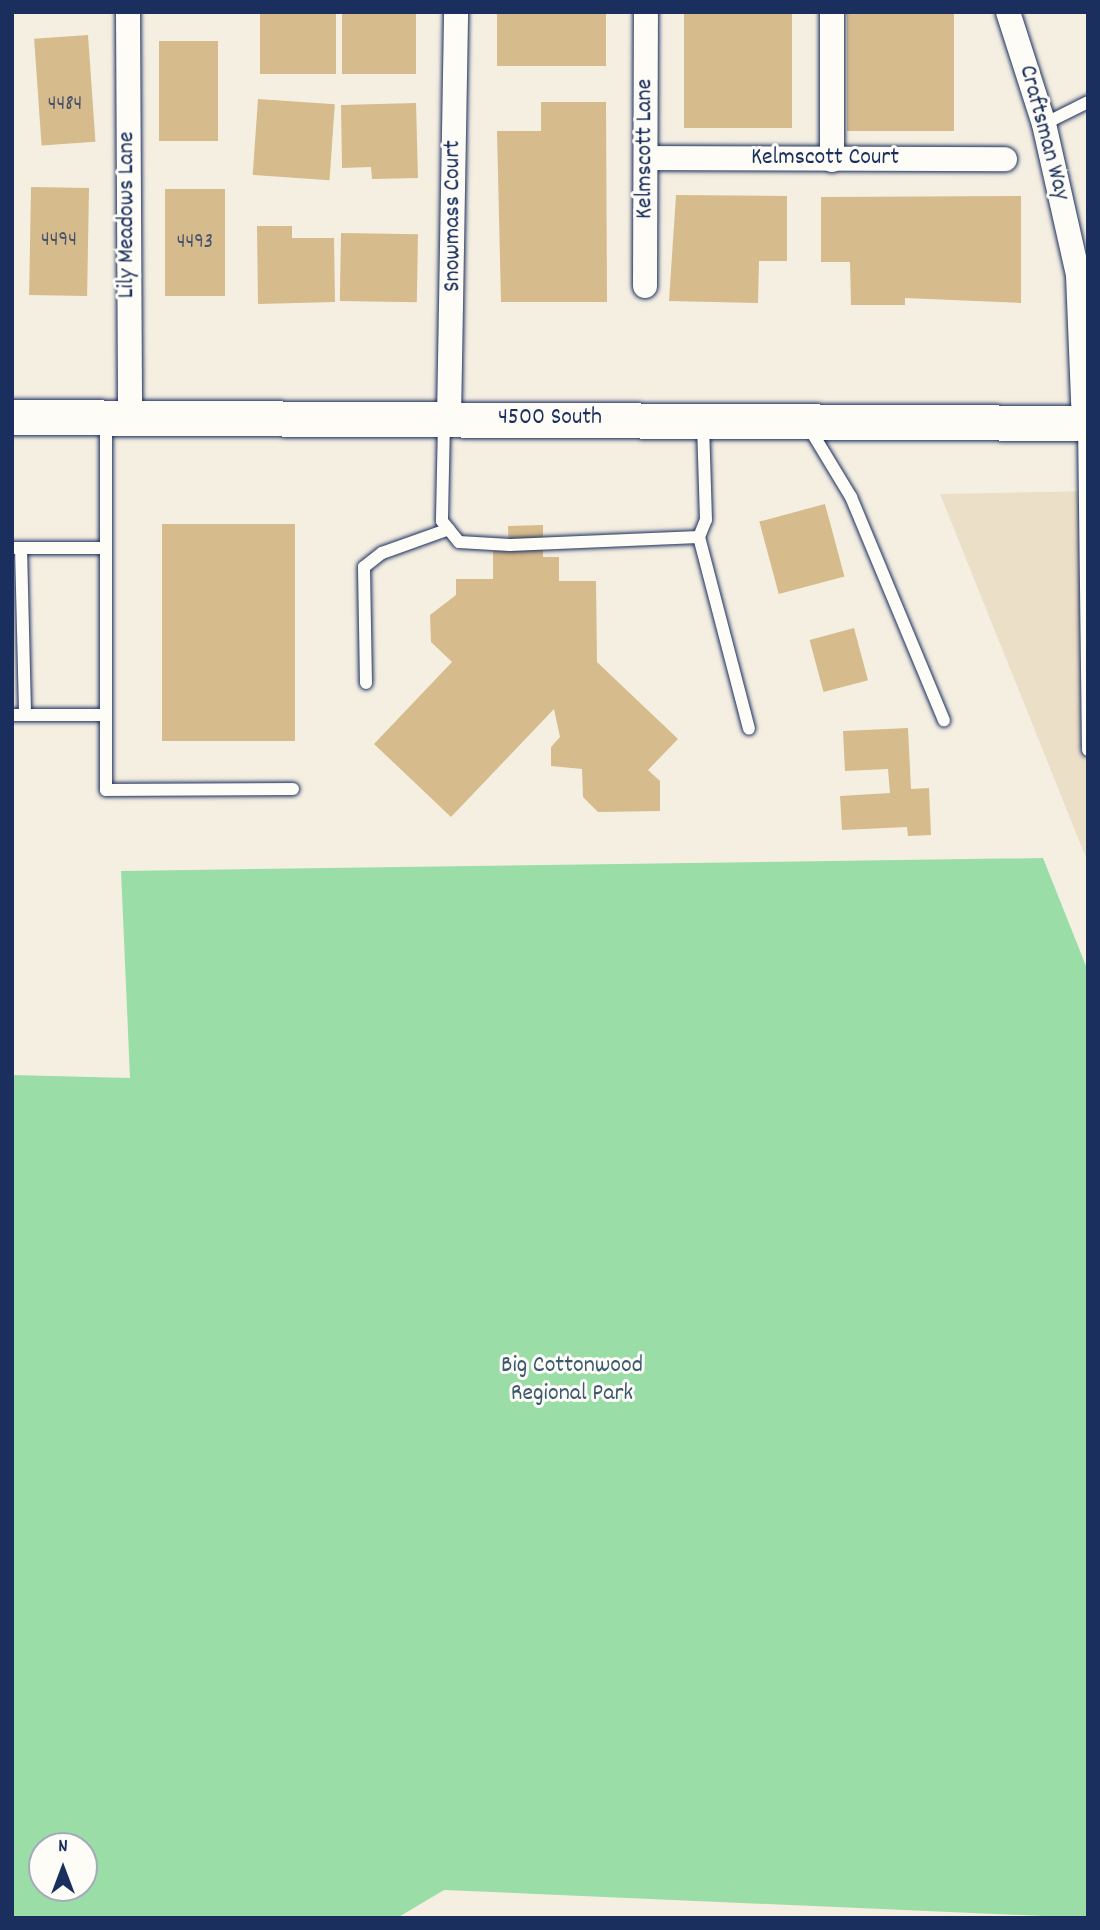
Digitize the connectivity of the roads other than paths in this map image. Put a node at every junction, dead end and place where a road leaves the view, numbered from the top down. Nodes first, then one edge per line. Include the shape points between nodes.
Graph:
1 (128, 12) edge
2 (456, 12) edge
3 (646, 12) edge
4 (832, 12) edge
5 (1008, 12) edge
6 (1088, 102) edge
7 (1044, 124) junction
8 (646, 158) junction
9 (1005, 159) dead end
10 (832, 160) junction
11 (645, 286) dead end
12 (12, 416) edge
13 (118, 417) junction
14 (446, 419) junction
15 (703, 419) junction
16 (805, 419) junction
17 (1086, 423) edge
18 (449, 529) junction
19 (699, 537) junction
20 (17, 548) edge
21 (106, 548) junction
22 (366, 683) dead end
23 (19, 715) edge
24 (106, 715) junction
25 (944, 720) dead end
26 (749, 729) dead end
27 (1088, 750) edge
28 (293, 789) dead end

1 - 13 street, Lily Meadows Lane
2 - 14 street, Snowmass Court
3 - 8 street, Kelmscott Lane
4 - 10 street
5 - 7 street, Craftsman Way
6 - 7 lane
7 - 17 street, Craftsman Way via 1078,275
8 - 10 street, Kelmscott Court
8 - 11 street, Kelmscott Lane
9 - 10 street, Kelmscott Court
12 - 13 main road, 4500 South
13 - 14 main road, 4500 South
13 - 21 lane
14 - 15 main road, 4500 South
14 - 18 lane via 442,522
15 - 16 main road, 4500 South
15 - 19 lane via 706,520
16 - 17 main road, 4500 South
16 - 25 lane via 851,497
17 - 27 lane
18 - 19 lane via 459,542 510,545
18 - 22 lane via 382,552 364,567
19 - 26 lane
20 - 21 lane
20 - 23 lane
21 - 24 lane
23 - 24 lane
24 - 28 lane via 106,790

